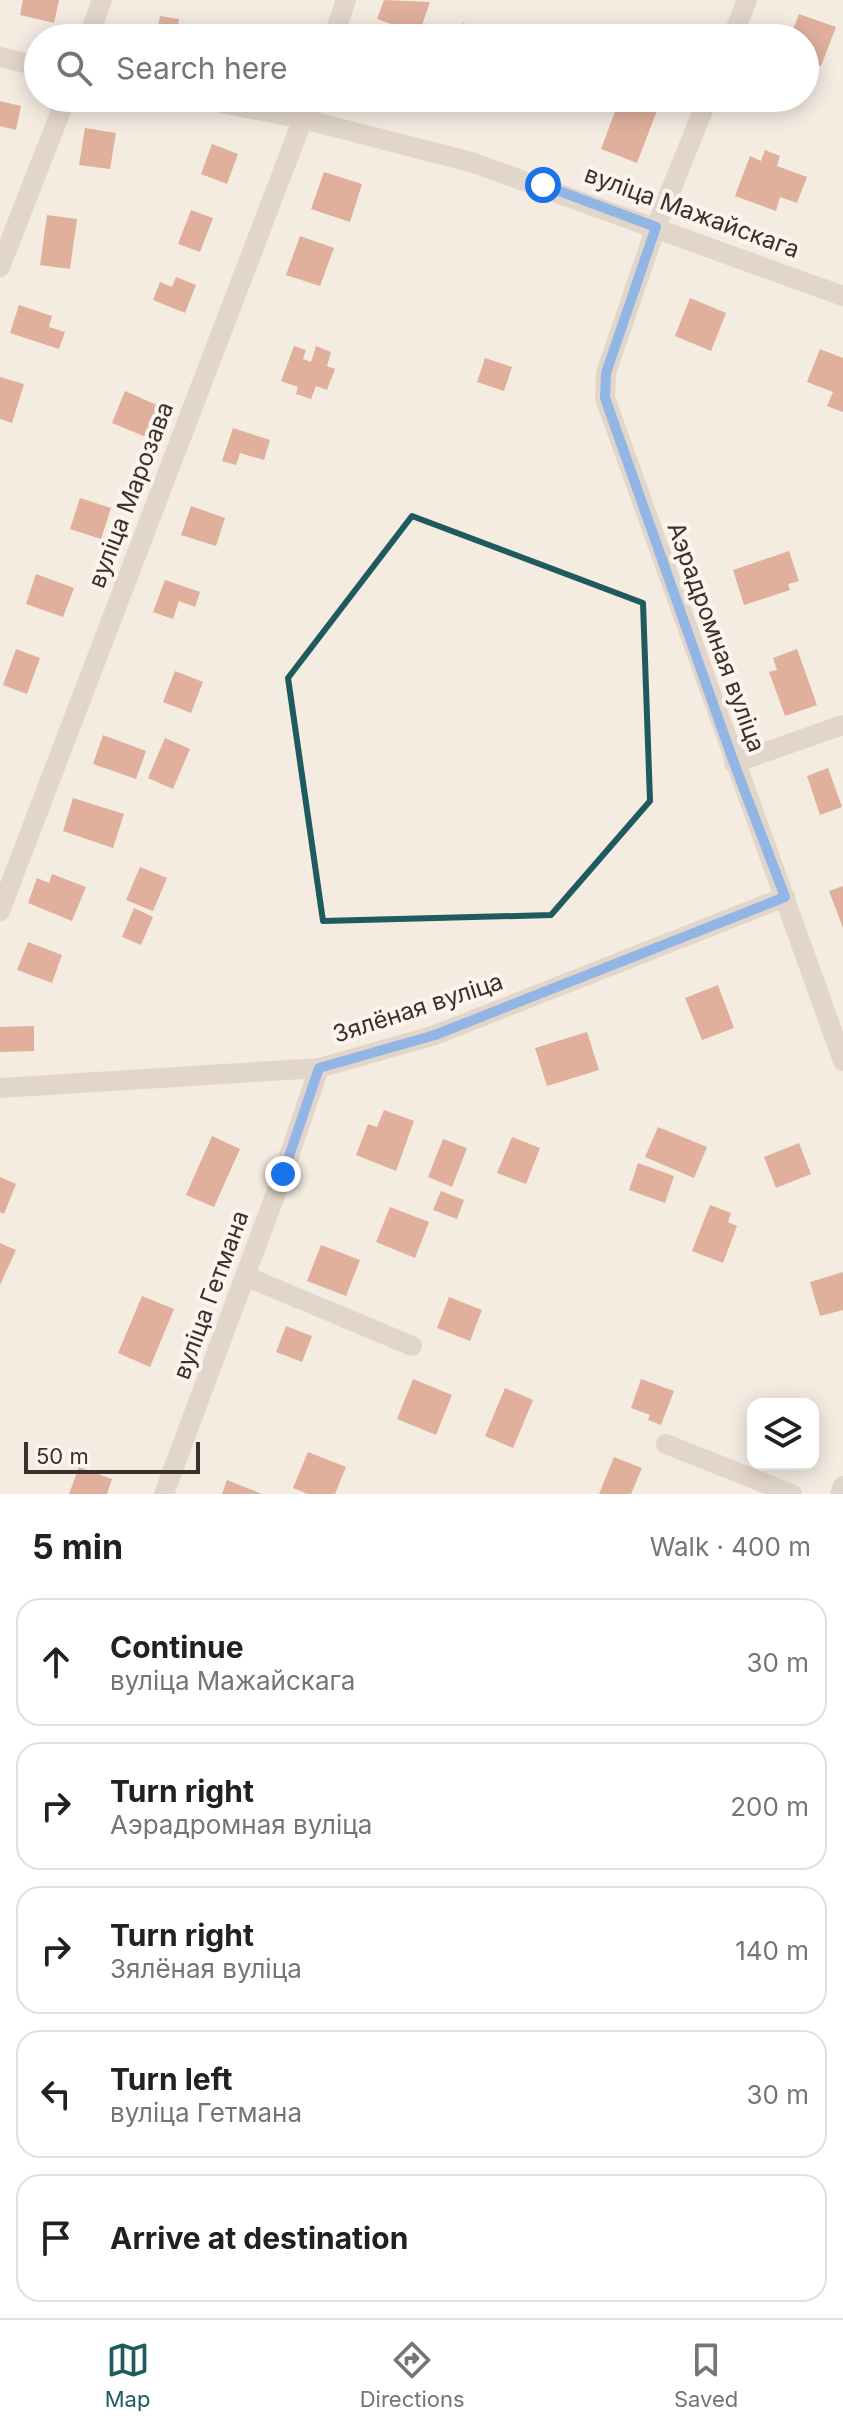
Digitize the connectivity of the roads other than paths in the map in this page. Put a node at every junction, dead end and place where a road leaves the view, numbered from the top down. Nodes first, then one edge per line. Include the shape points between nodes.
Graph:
1 (102, 0) edge
2 (346, 0) edge
3 (747, 0) edge
4 (93, 24) edge
5 (338, 24) edge
6 (738, 24) edge
7 (0, 57) edge
8 (24, 63) edge
9 (61, 112) edge
10 (267, 112) edge
11 (306, 112) edge
12 (702, 112) edge
13 (303, 119) junction
14 (656, 227) junction
15 (0, 267) edge
16 (843, 296) edge
17 (843, 725) edge
18 (734, 763) junction
19 (785, 897) junction
20 (0, 911) edge
21 (843, 1061) edge
22 (319, 1068) junction
23 (0, 1088) edge
24 (245, 1276) junction
25 (412, 1346) dead end
26 (666, 1444) dead end
27 (843, 1486) edge
28 (164, 1494) edge
29 (792, 1494) edge
30 (840, 1494) edge

1 - 4 street
2 - 5 street
3 - 6 street
7 - 8 street
9 - 15 street
10 - 13 street, вуліца Мажайскага
11 - 13 street, вуліца Марозава
12 - 14 street
13 - 14 street, вуліца Мажайскага via 471,162
13 - 20 street, вуліца Марозава
14 - 16 street, вуліца Мажайскага
14 - 18 street, Аэрадромная вуліца via 606,373 605,398
17 - 18 street
18 - 19 street, Аэрадромная вуліца
19 - 21 street, Аэрадромная вуліца
19 - 22 street, Зялёная вуліца via 435,1035
22 - 23 street, Зялёная вуліца
22 - 24 street, вуліца Гетмана
24 - 25 street
24 - 28 street, вуліца Гетмана
26 - 29 street
27 - 30 street

